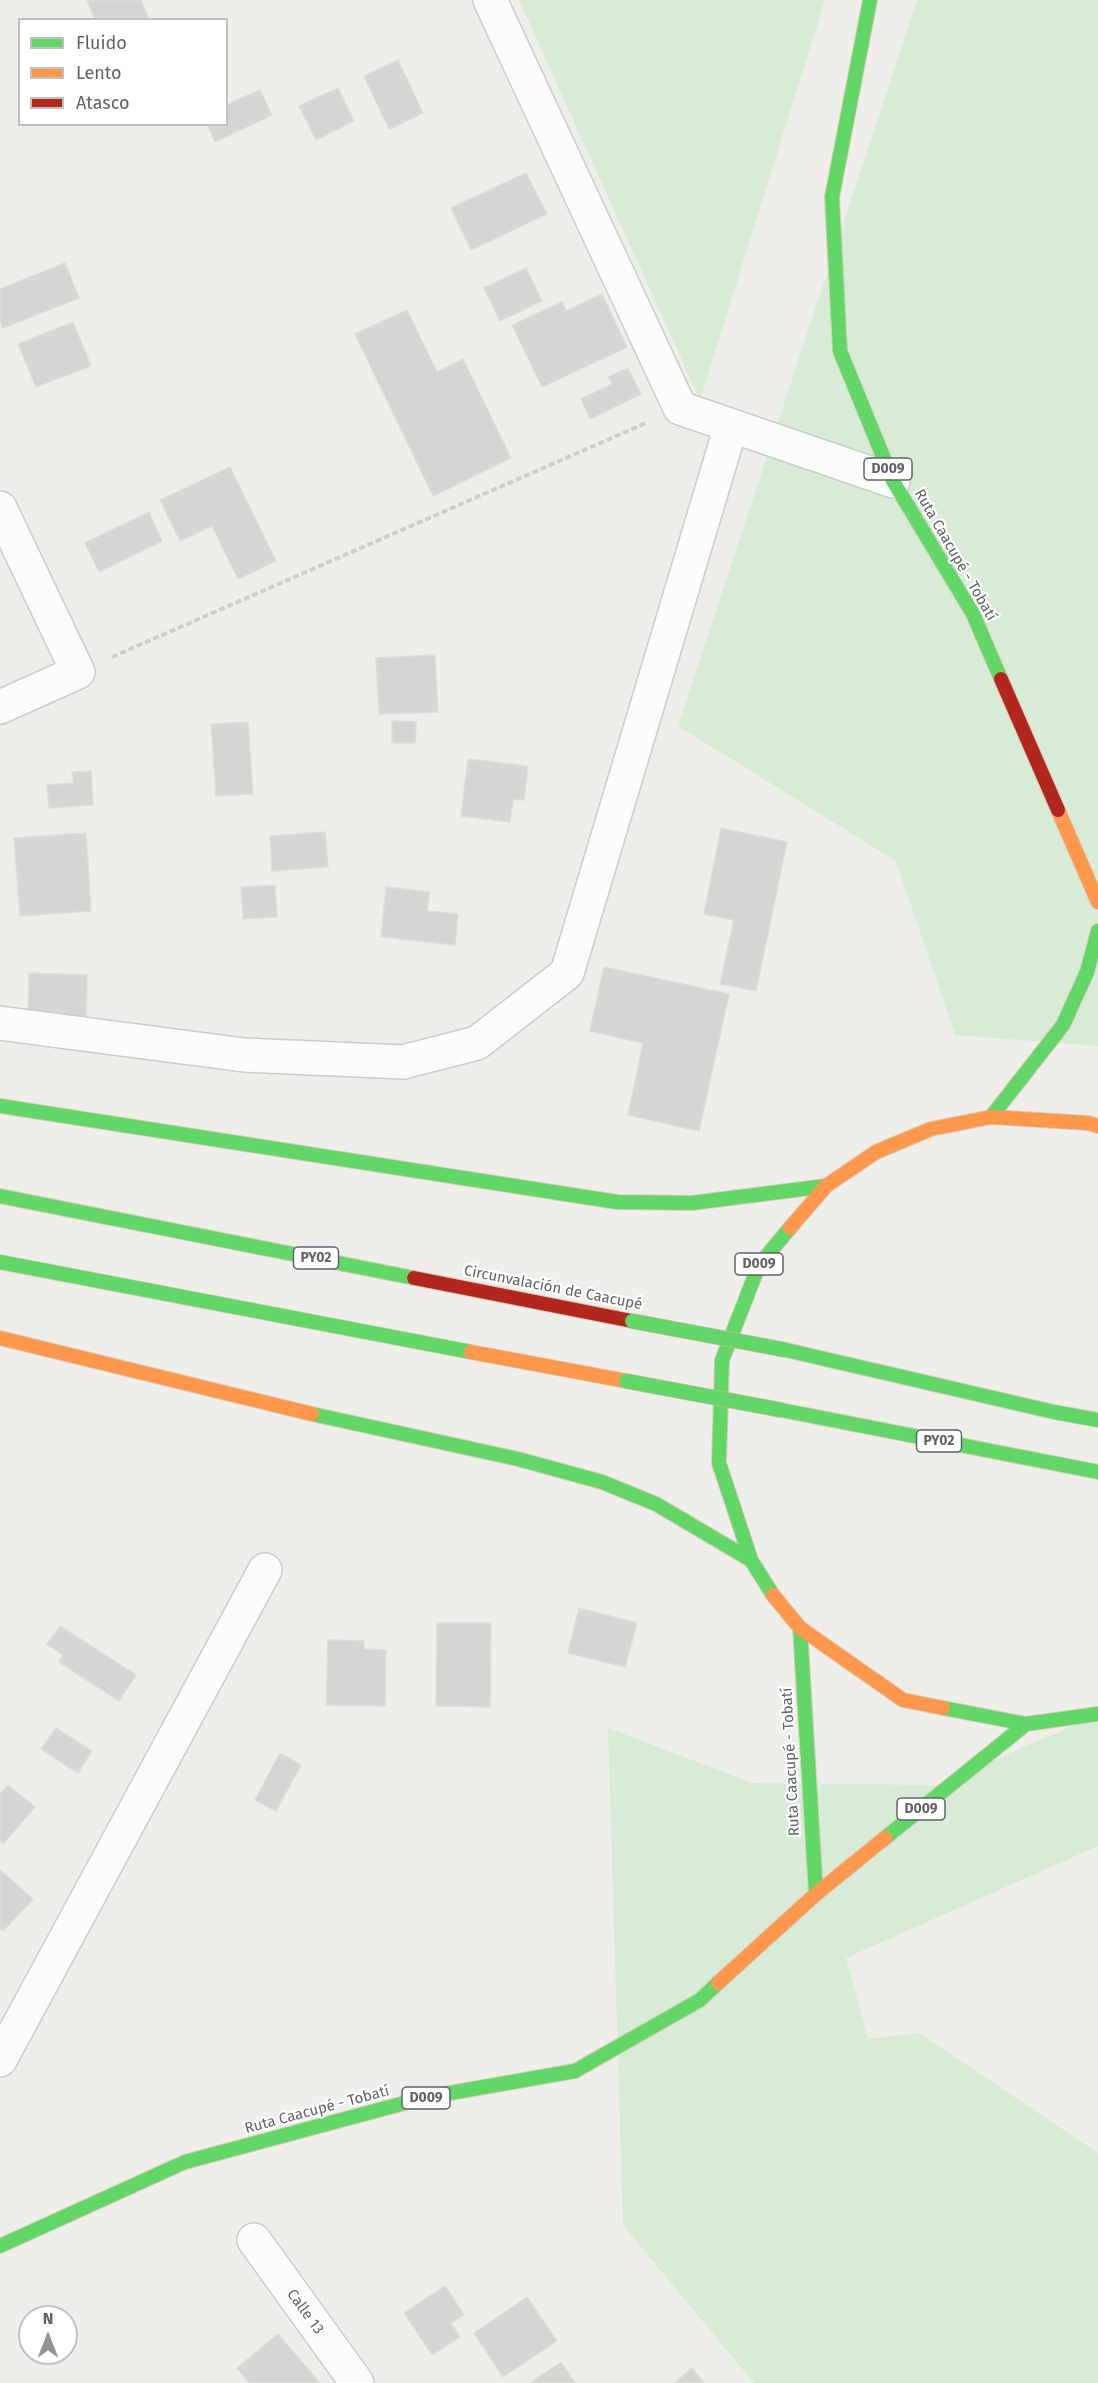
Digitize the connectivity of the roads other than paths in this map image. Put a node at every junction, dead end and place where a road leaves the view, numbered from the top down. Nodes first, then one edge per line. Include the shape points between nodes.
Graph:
1 (490, 0) edge
2 (870, 0) edge
3 (731, 426) junction
4 (893, 481) junction
5 (0, 508) edge
6 (0, 707) edge
7 (1098, 902) edge
8 (1098, 931) edge
9 (0, 1023) edge
10 (0, 1106) edge
11 (991, 1117) junction
12 (1098, 1126) edge
13 (826, 1186) junction
14 (0, 1196) edge
15 (0, 1262) edge
16 (0, 1338) edge
17 (1098, 1420) edge
18 (1098, 1472) edge
19 (751, 1560) junction
20 (264, 1570) dead end
21 (800, 1628) junction
22 (1098, 1714) edge
23 (1026, 1724) junction
24 (816, 1894) junction
25 (0, 2060) edge
26 (254, 2240) dead end
27 (0, 2246) edge
28 (357, 2383) edge

1 - 3 street via 680,408
2 - 4 main road, Ruta Caacupé - Tobatí / D009 via 832,197 840,351
3 - 4 street
3 - 9 street via 567,973 477,1043 402,1062 243,1054
4 - 7 main road, Ruta Caacupé - Tobatí / D009 via 973,614
5 - 6 street via 78,672
8 - 11 main road via 1087,972 1063,1026
10 - 13 main road via 617,1202 692,1203
11 - 12 main road, D009
11 - 13 main road, D009 via 931,1129 876,1152
13 - 19 main road, D009 via 759,1264 722,1360 719,1463
14 - 17 main road, Circunvalación de Caacupé / PY02, bridge via 786,1350
15 - 18 main road, PY02, bridge
16 - 19 main road via 602,1482 656,1504
19 - 21 main road, D009 via 766,1586
20 - 25 street
21 - 23 main road, D009 via 903,1700
21 - 24 main road, Ruta Caacupé - Tobatí
22 - 23 main road, D009
23 - 24 main road, Ruta Caacupé - Tobatí / D009
24 - 27 main road, Ruta Caacupé - Tobatí / D009 via 700,2000 575,2071 426,2097 185,2162
26 - 28 street, Calle 13

